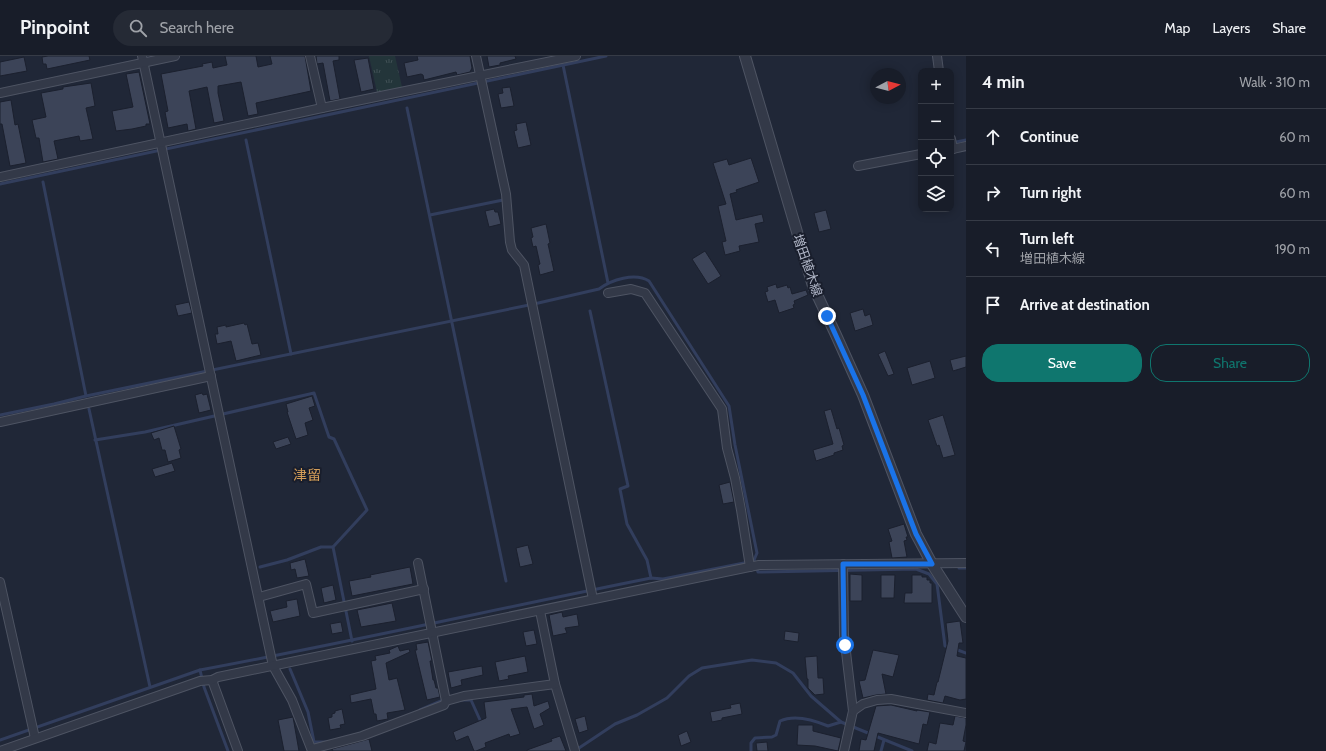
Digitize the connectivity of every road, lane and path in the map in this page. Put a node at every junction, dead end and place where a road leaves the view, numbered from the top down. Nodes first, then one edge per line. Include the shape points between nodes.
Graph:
1 (175, 56) edge
2 (310, 56) edge
3 (476, 56) edge
4 (576, 56) edge
5 (745, 56) edge
6 (936, 56) edge
7 (142, 59) edge
8 (938, 68) edge
9 (481, 80) junction
10 (0, 93) edge
11 (322, 108) junction
12 (966, 146) edge
13 (161, 147) junction
14 (954, 149) edge
15 (918, 155) edge
16 (858, 166) dead end
17 (0, 177) edge
18 (611, 293) dead end
19 (211, 372) junction
20 (0, 422) edge
21 (418, 563) dead end
22 (966, 563) edge
23 (752, 564) junction
24 (932, 564) junction
25 (843, 568) junction
26 (0, 582) edge
27 (424, 588) junction
28 (259, 597) junction
29 (593, 599) junction
30 (540, 611) junction
31 (966, 617) edge
32 (433, 631) junction
33 (273, 666) junction
34 (206, 680) junction
35 (555, 684) junction
36 (445, 703) junction
37 (853, 711) junction
38 (966, 713) edge
39 (36, 738) junction
40 (0, 750) edge
41 (312, 750) edge
42 (575, 750) edge
43 (238, 751) edge
44 (844, 751) edge

1 - 7 street
2 - 11 street
3 - 9 street
4 - 9 street
5 - 24 street, 増田植木線 via 812,286 863,395 916,534
6 - 8 street
7 - 10 street
7 - 13 street
9 - 11 street
9 - 29 street via 506,194 510,242 512,250 524,265
11 - 13 street
12 - 14 street
13 - 17 street
13 - 19 street
15 - 16 street
18 - 23 street via 631,289 645,293 722,409 727,448 736,478
19 - 20 street
19 - 28 street
21 - 27 street
22 - 24 street
23 - 25 street
23 - 29 street
24 - 25 street
24 - 31 street, 増田植木線
25 - 37 street via 844,635
26 - 39 street via 30,721
27 - 28 street via 313,612 306,584
27 - 32 street
28 - 33 street
29 - 30 street
30 - 32 street
30 - 35 street
32 - 33 street
32 - 36 street
33 - 34 street
33 - 41 street via 292,700
34 - 39 street
34 - 43 street
35 - 36 street via 464,696
35 - 42 street
36 - 41 street via 362,736
37 - 38 street via 863,704 891,699
37 - 44 street
39 - 40 street

